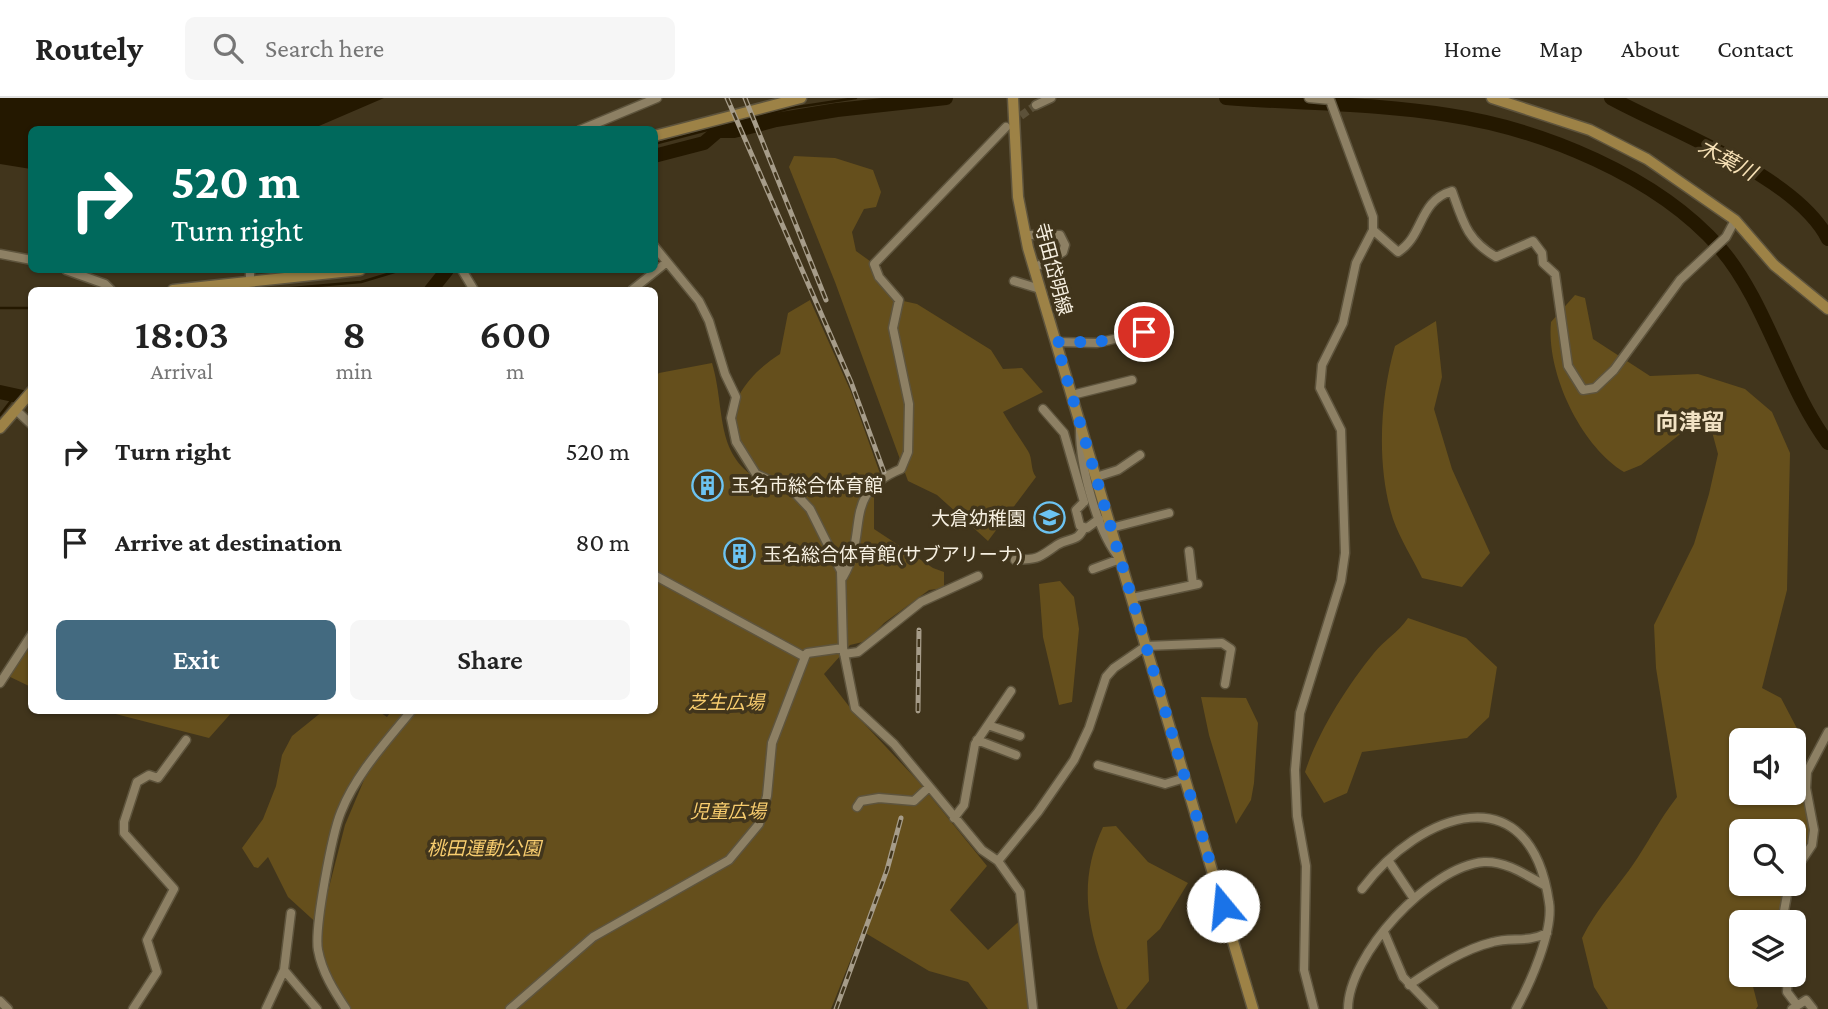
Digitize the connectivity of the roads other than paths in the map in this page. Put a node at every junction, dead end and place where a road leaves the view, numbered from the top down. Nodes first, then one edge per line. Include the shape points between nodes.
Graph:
1 (657, 98) edge
2 (800, 98) edge
3 (1051, 98) edge
4 (1309, 98) edge
5 (1492, 98) edge
6 (1013, 100) edge
7 (1036, 105) dead end
8 (590, 126) edge
9 (1006, 127) tunnel mouth
10 (658, 135) edge
11 (1735, 220) junction
12 (1373, 230) junction
13 (1026, 235) junction
14 (658, 251) edge
15 (0, 254) edge
16 (28, 259) edge
17 (667, 262) junction
18 (1034, 268) junction
19 (658, 269) edge
20 (75, 273) edge
21 (250, 273) edge
22 (332, 273) edge
23 (653, 273) edge
24 (1014, 281) dead end
25 (250, 282) junction
26 (108, 287) edge
27 (202, 287) edge
28 (636, 287) edge
29 (1040, 289) junction
30 (1826, 307) edge
31 (1056, 342) junction
32 (1162, 343) dead end
33 (1132, 380) dead end
34 (28, 395) edge
35 (1072, 395) junction
36 (18, 409) junction
37 (1043, 409) dead end
38 (28, 420) edge
39 (1080, 424) junction
40 (0, 428) edge
41 (1140, 455) dead end
42 (1096, 477) junction
43 (1084, 502) junction
44 (1094, 504) junction
45 (1169, 513) dead end
46 (1099, 519) junction
47 (1084, 527) junction
48 (1111, 528) junction
49 (1189, 551) dead end
50 (1120, 559) junction
51 (1015, 560) dead end
52 (1093, 569) dead end
53 (978, 576) dead end
54 (658, 577) edge
55 (843, 577) junction
56 (1132, 598) junction
57 (28, 640) edge
58 (1146, 646) junction
59 (843, 651) junction
60 (805, 657) junction
61 (0, 683) edge
62 (1225, 684) dead end
63 (1011, 691) dead end
64 (409, 714) edge
65 (988, 725) junction
66 (1828, 732) edge
67 (1020, 736) dead end
68 (186, 740) dead end
69 (977, 740) junction
70 (1016, 755) dead end
71 (1098, 765) dead end
72 (1185, 778) junction
73 (929, 787) junction
74 (857, 807) dead end
75 (954, 818) junction
76 (1806, 854) edge
77 (1388, 860) junction
78 (998, 861) junction
79 (1544, 886) junction
80 (1362, 889) dead end
81 (1414, 899) junction
82 (291, 913) dead end
83 (1384, 932) junction
84 (1547, 933) junction
85 (284, 970) junction
86 (1409, 985) junction
87 (1787, 987) edge
88 (0, 1001) edge
89 (1794, 1007) edge
90 (8, 1009) edge
91 (133, 1009) edge
92 (266, 1009) edge
93 (317, 1009) edge
94 (346, 1009) edge
95 (510, 1009) edge
96 (1033, 1009) edge
97 (1253, 1009) edge
98 (1314, 1009) edge
99 (1348, 1009) edge
100 (1434, 1009) edge
101 (1516, 1009) edge
102 (1813, 1009) edge

1 - 8 street
2 - 10 main road
3 - 7 street
4 - 12 street via 1330,100 1370,202
5 - 11 main road via 1590,130 1647,159
6 - 13 main road, 寺田岱明線 via 1018,197
9 - 55 street via 874,264 899,300 893,328 909,404 908,452 901,469 879,478 862,499 852,561
11 - 12 street via 1726,237 1680,280 1614,370 1595,388 1583,390 1568,366 1555,274 1543,263 1533,241 1496,257 1483,250 1465,229 1452,191 1440,194 1423,212 1412,242 1398,252
11 - 30 main road via 1774,265
12 - 98 street via 1356,263 1343,323 1322,365 1320,388 1341,430 1345,553 1341,581 1300,713 1295,770 1306,866 1304,970
13 - 18 main road, 寺田岱明線
13 - 18 street via 1059,235 1065,244 1063,252
14 - 17 street
15 - 16 street
17 - 19 street
17 - 55 street via 699,301 716,338 736,397 731,418 736,442 756,474 793,491 810,509
18 - 29 main road, 寺田岱明線
20 - 26 street
21 - 25 street
22 - 25 main road
23 - 28 street
24 - 29 street
25 - 27 main road
29 - 31 main road, 寺田岱明線
31 - 32 street via 1097,342 1144,332
31 - 35 main road, 寺田岱明線
33 - 35 street
34 - 36 main road
35 - 39 main road, 寺田岱明線
36 - 38 street
36 - 40 main road
37 - 43 street via 1064,432
39 - 42 main road, 寺田岱明線
39 - 44 street
41 - 42 street via 1118,470
42 - 48 main road, 寺田岱明線
43 - 44 street
43 - 47 street via 1076,510
44 - 46 street
45 - 48 street
46 - 47 street
46 - 50 street
47 - 51 street via 1081,535 1058,544 1049,554
48 - 50 main road, 寺田岱明線
49 - 56 street via 1195,584
50 - 52 street
50 - 56 main road, 寺田岱明線
53 - 59 street via 921,601 859,652
54 - 60 street
55 - 59 street
56 - 58 main road, 寺田岱明線
57 - 61 street
58 - 62 street via 1222,643 1230,649
58 - 72 main road, 寺田岱明線
58 - 78 street via 1106,677 1074,760
59 - 60 street via 807,653
59 - 73 street via 855,708 894,744
60 - 95 street via 772,743 765,807 744,845 707,874 593,937
63 - 65 street
64 - 94 street via 366,767 340,813 321,903 318,947 331,986
65 - 67 street
65 - 69 street
66 - 76 street via 1807,772 1814,830
68 - 91 street via 158,778 149,775 137,782 124,822 127,837 174,889 148,940 157,972
69 - 70 street
69 - 75 street via 964,805
71 - 72 street via 1165,783
72 - 97 main road, 寺田岱明線
73 - 74 street via 914,801 879,798 861,801
73 - 75 street
75 - 78 street
77 - 79 street via 1452,820 1490,818 1523,836 1541,861
77 - 80 street
77 - 81 street
78 - 96 street via 1020,892
79 - 81 street via 1502,864 1486,862 1453,872
79 - 84 street via 1550,904
81 - 83 street
82 - 85 street
83 - 86 street
83 - 99 street via 1355,975
84 - 86 street via 1475,947
84 - 101 street
85 - 92 street
85 - 93 street
86 - 100 street
87 - 89 street
88 - 90 street
89 - 102 street via 1806,1000

